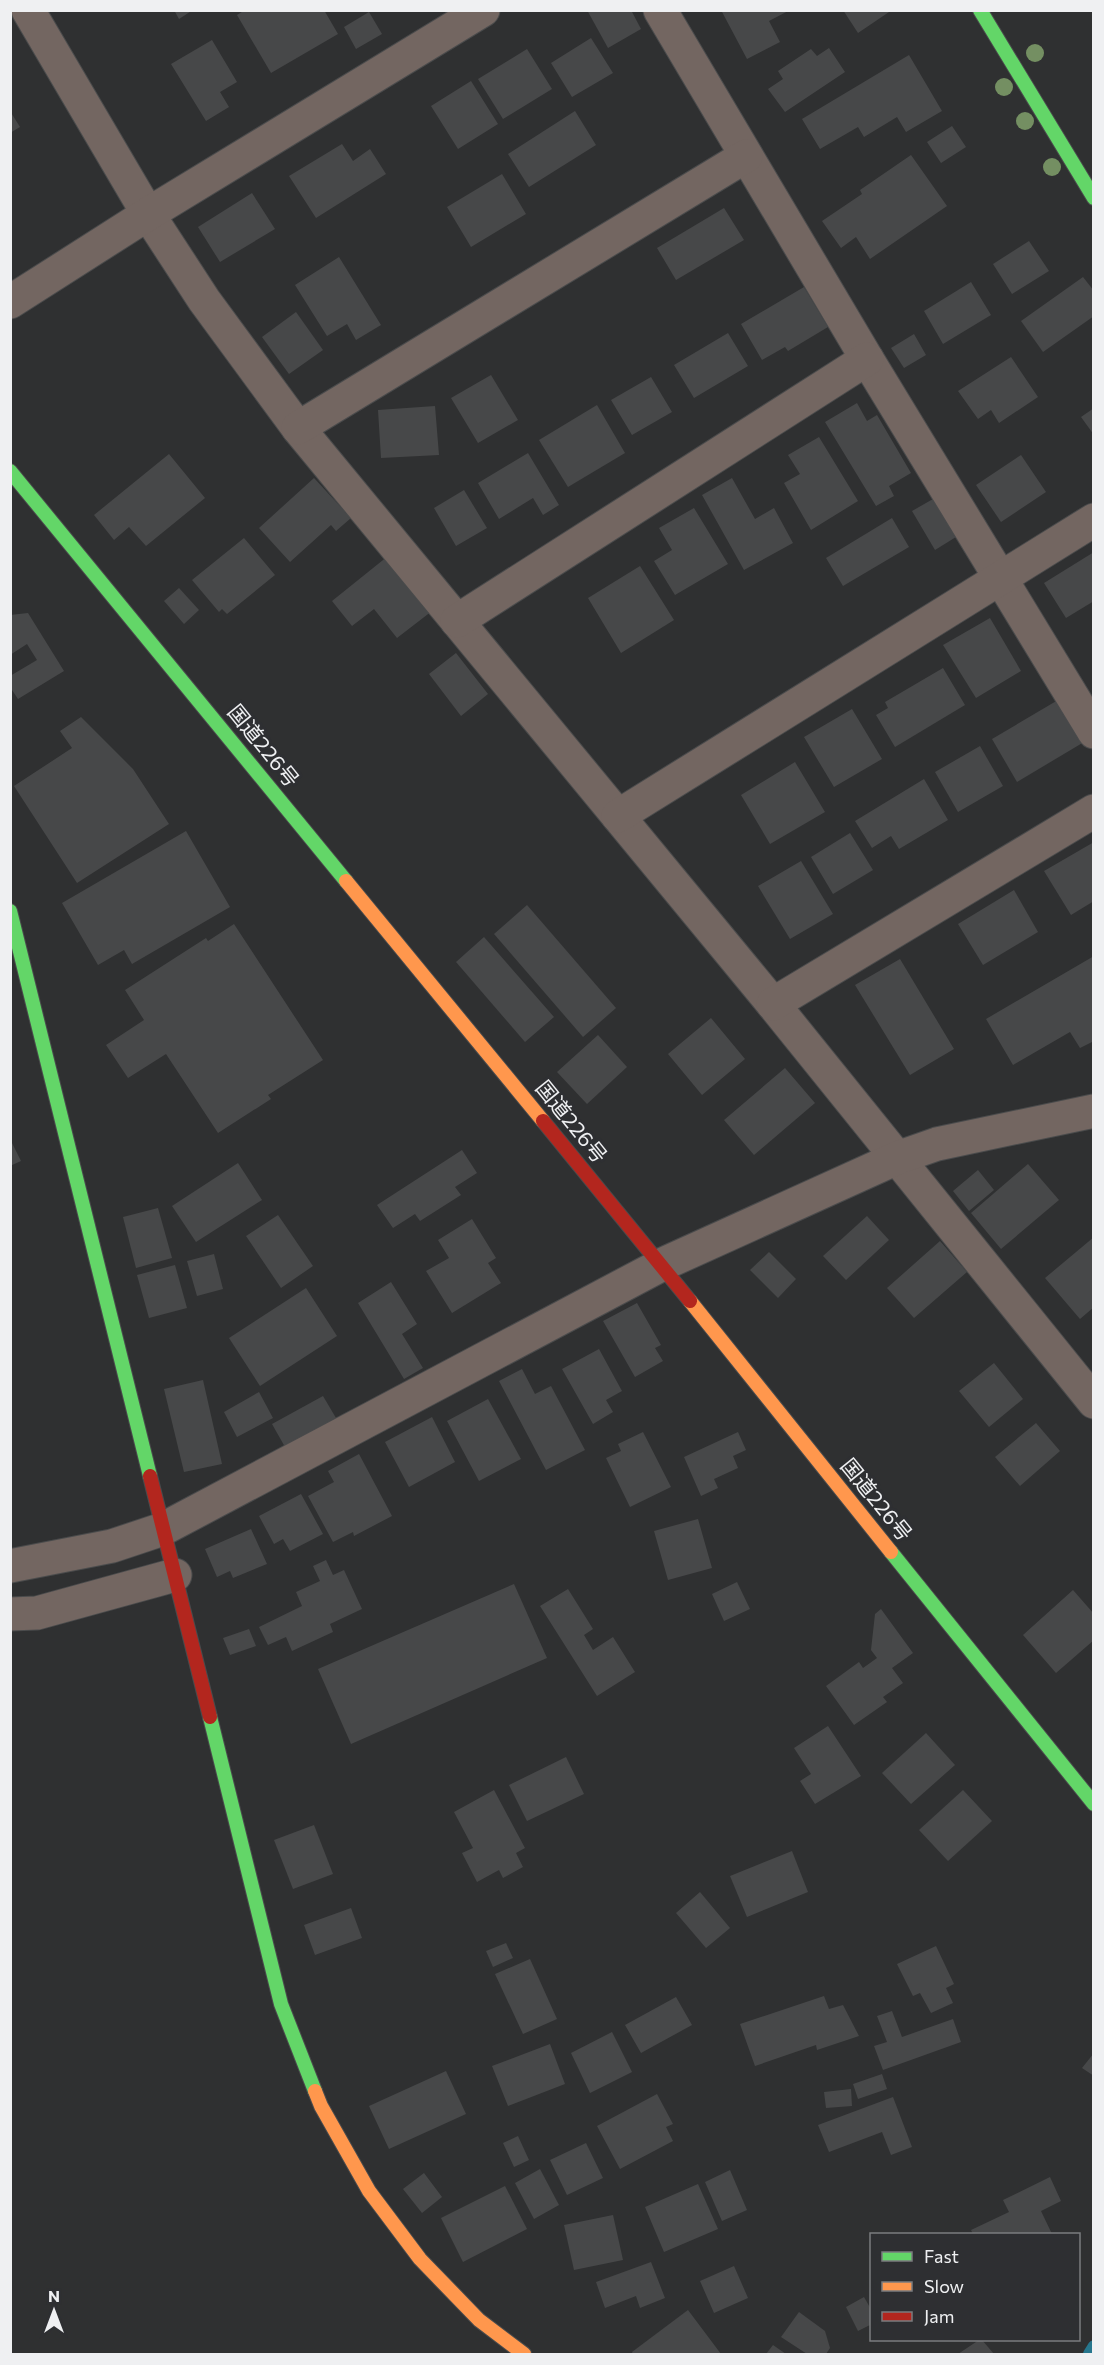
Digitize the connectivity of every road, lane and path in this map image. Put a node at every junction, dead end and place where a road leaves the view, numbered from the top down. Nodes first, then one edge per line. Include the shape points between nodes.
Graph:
1 (28, 10) edge
2 (483, 10) edge
3 (660, 10) edge
4 (980, 10) edge
5 (746, 156) junction
6 (1094, 198) edge
7 (148, 214) junction
8 (10, 302) edge
9 (867, 359) junction
10 (298, 428) junction
11 (10, 471) edge
12 (1094, 520) edge
13 (999, 578) junction
14 (457, 621) junction
15 (1094, 732) edge
16 (1094, 811) edge
17 (618, 816) junction
18 (10, 911) edge
19 (773, 1004) junction
20 (1094, 1112) edge
21 (897, 1158) junction
22 (661, 1265) junction
23 (1094, 1401) edge
24 (163, 1529) junction
25 (10, 1566) edge
26 (175, 1575) junction
27 (10, 1614) edge
28 (1094, 1804) edge
29 (524, 2355) edge

1 - 7 street
2 - 7 street
3 - 5 street
4 - 6 main road
5 - 9 street
5 - 10 street
7 - 8 street
7 - 10 street via 204,300
9 - 13 street
9 - 14 street
10 - 14 street
11 - 22 main road, 国道226号
12 - 13 street
13 - 15 street
13 - 17 street
14 - 17 street
16 - 19 street
17 - 19 street
18 - 24 main road
19 - 21 street
20 - 21 street via 937,1144
21 - 22 street
21 - 23 street
22 - 24 street
22 - 28 main road, 国道226号
24 - 25 street via 112,1546
24 - 26 main road
26 - 27 street via 37,1613
26 - 29 main road via 281,2004 321,2106 369,2191 420,2259 479,2320

